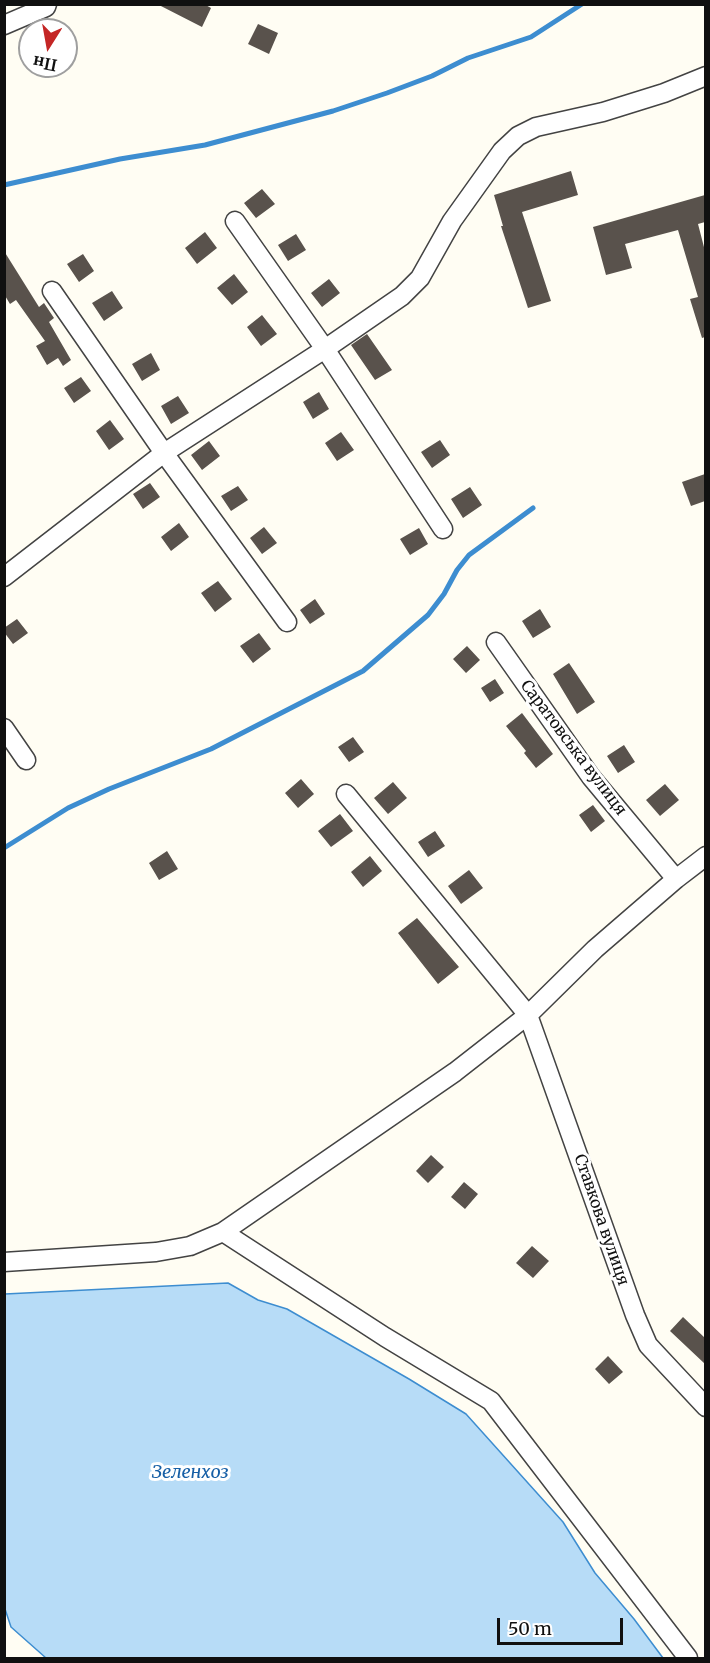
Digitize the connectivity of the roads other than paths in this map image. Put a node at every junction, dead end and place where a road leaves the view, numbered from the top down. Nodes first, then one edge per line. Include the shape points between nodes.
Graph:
1 (47, 4) edge
2 (4, 25) edge
3 (705, 76) edge
4 (235, 221) dead end
5 (52, 291) dead end
6 (325, 349) junction
7 (164, 453) junction
8 (443, 529) dead end
9 (4, 577) edge
10 (287, 622) dead end
11 (496, 642) dead end
12 (4, 728) edge
13 (26, 760) dead end
14 (346, 794) dead end
15 (705, 856) edge
16 (676, 879) junction
17 (528, 1015) junction
18 (223, 1232) junction
19 (4, 1262) edge
20 (705, 1407) edge
21 (688, 1659) edge

1 - 2 street
3 - 6 street via 664,93 536,127 518,136 502,151 452,221 420,278 402,296
4 - 6 street
5 - 7 street
6 - 7 street
6 - 8 street
7 - 9 street
7 - 10 street
11 - 16 street, Саратовська вулиця via 591,777
12 - 13 street
14 - 17 street
15 - 16 street
16 - 17 street via 595,949
17 - 18 street via 455,1072
17 - 20 street, Ставкова вулиця via 648,1345
18 - 19 street via 190,1246 156,1252
18 - 21 street via 491,1401

